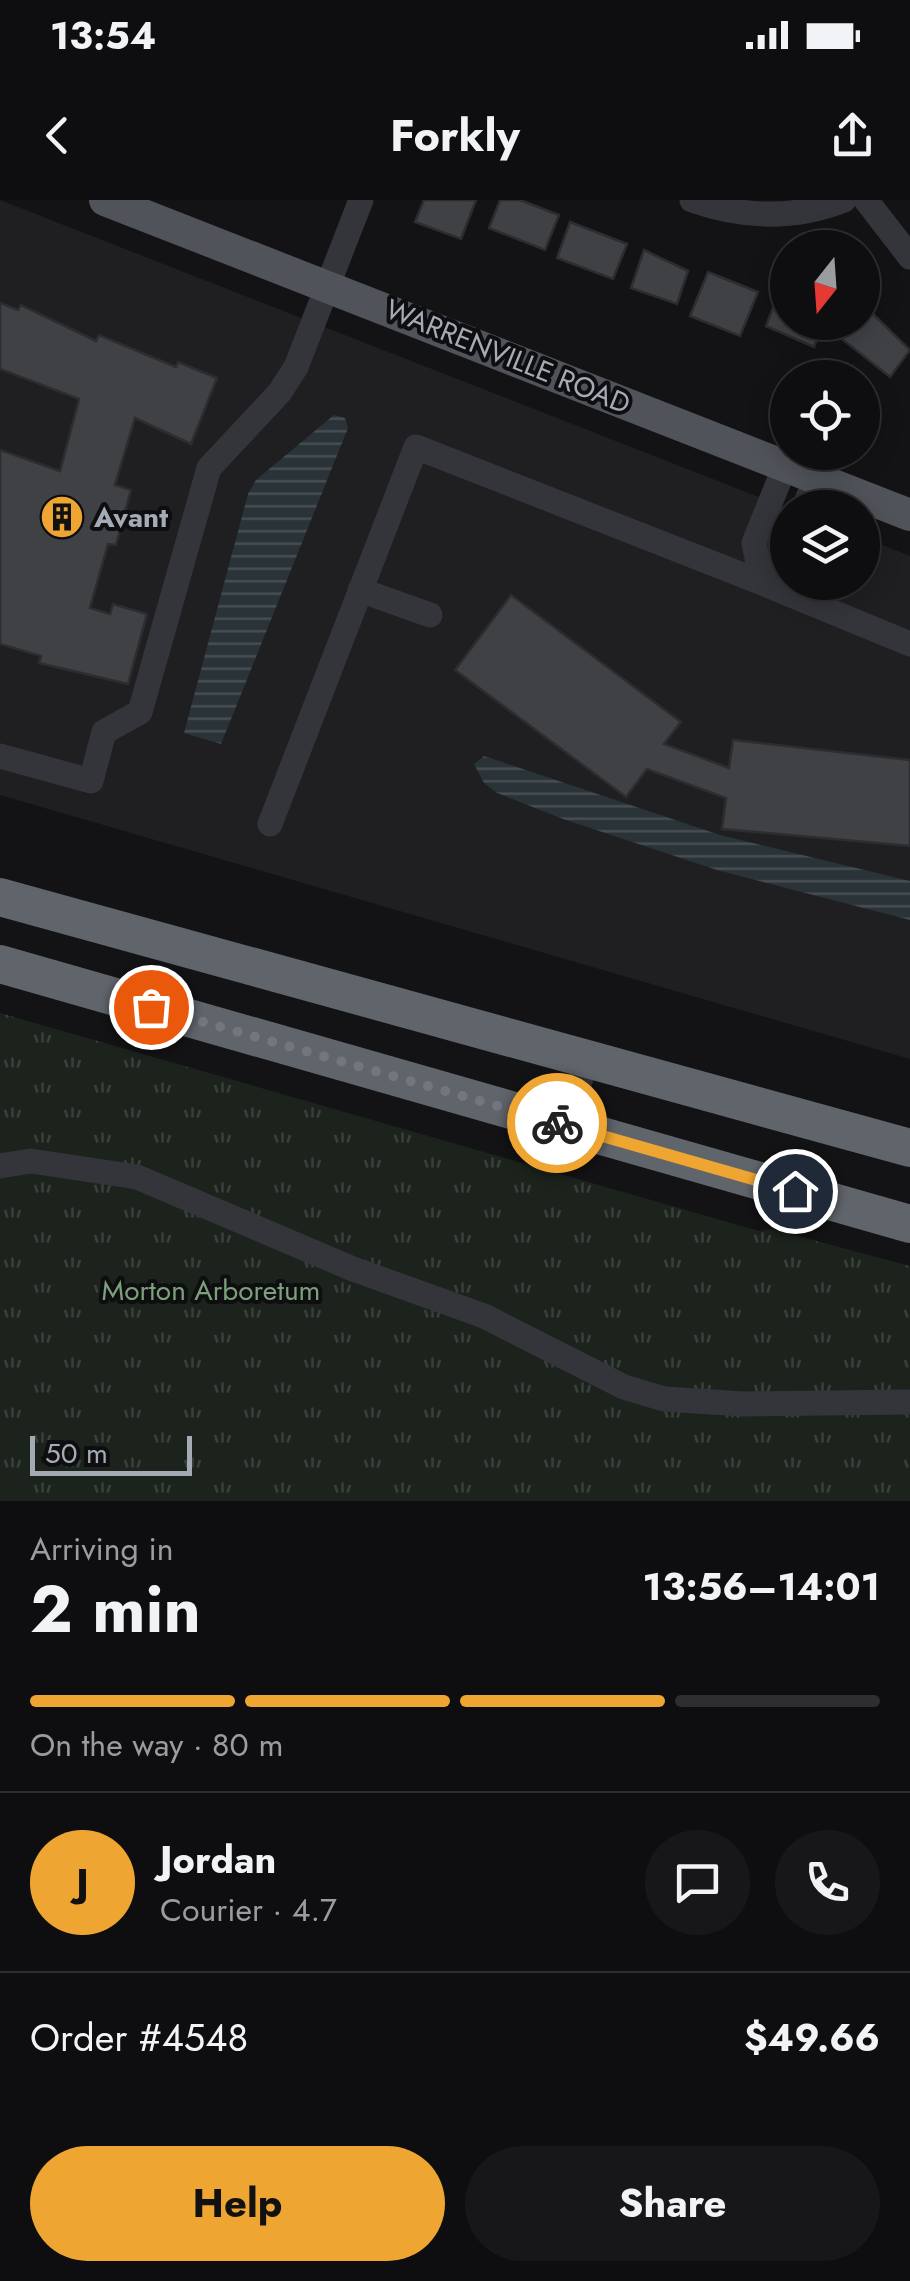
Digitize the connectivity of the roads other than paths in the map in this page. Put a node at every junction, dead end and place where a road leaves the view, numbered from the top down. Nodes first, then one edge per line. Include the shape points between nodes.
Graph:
1 (105, 200) edge
2 (361, 200) edge
3 (692, 200) edge
4 (844, 200) edge
5 (866, 200) edge
6 (910, 257) edge
7 (327, 286) junction
8 (770, 460) edge
9 (783, 470) edge
10 (789, 470) edge
11 (807, 490) edge
12 (880, 508) edge
13 (910, 515) edge
14 (770, 567) edge
15 (757, 574) junction
16 (360, 590) junction
17 (430, 616) dead end
18 (910, 644) edge
19 (0, 756) edge
20 (270, 824) dead end
21 (4, 898) edge
22 (0, 964) edge
23 (587, 1059) junction
24 (566, 1125) junction
25 (910, 1148) edge
26 (0, 1166) edge
27 (910, 1224) edge
28 (910, 1402) edge

1 - 7 main road, WARRENVILLE ROAD
2 - 7 street
3 - 4 street via 740,214 780,215
5 - 6 street
7 - 8 main road, WARRENVILLE ROAD
7 - 19 street via 288,379 209,468 140,712 104,732 90,781
9 - 15 street via 754,543
10 - 11 main road, WARRENVILLE ROAD
12 - 13 main road, WARRENVILLE ROAD
14 - 15 street
15 - 16 street via 416,447
15 - 18 street
16 - 17 street
16 - 20 street
21 - 23 highway
22 - 24 highway
23 - 24 street
23 - 25 highway
24 - 27 highway
26 - 28 street via 31,1160 136,1177 484,1316 624,1387 664,1399

